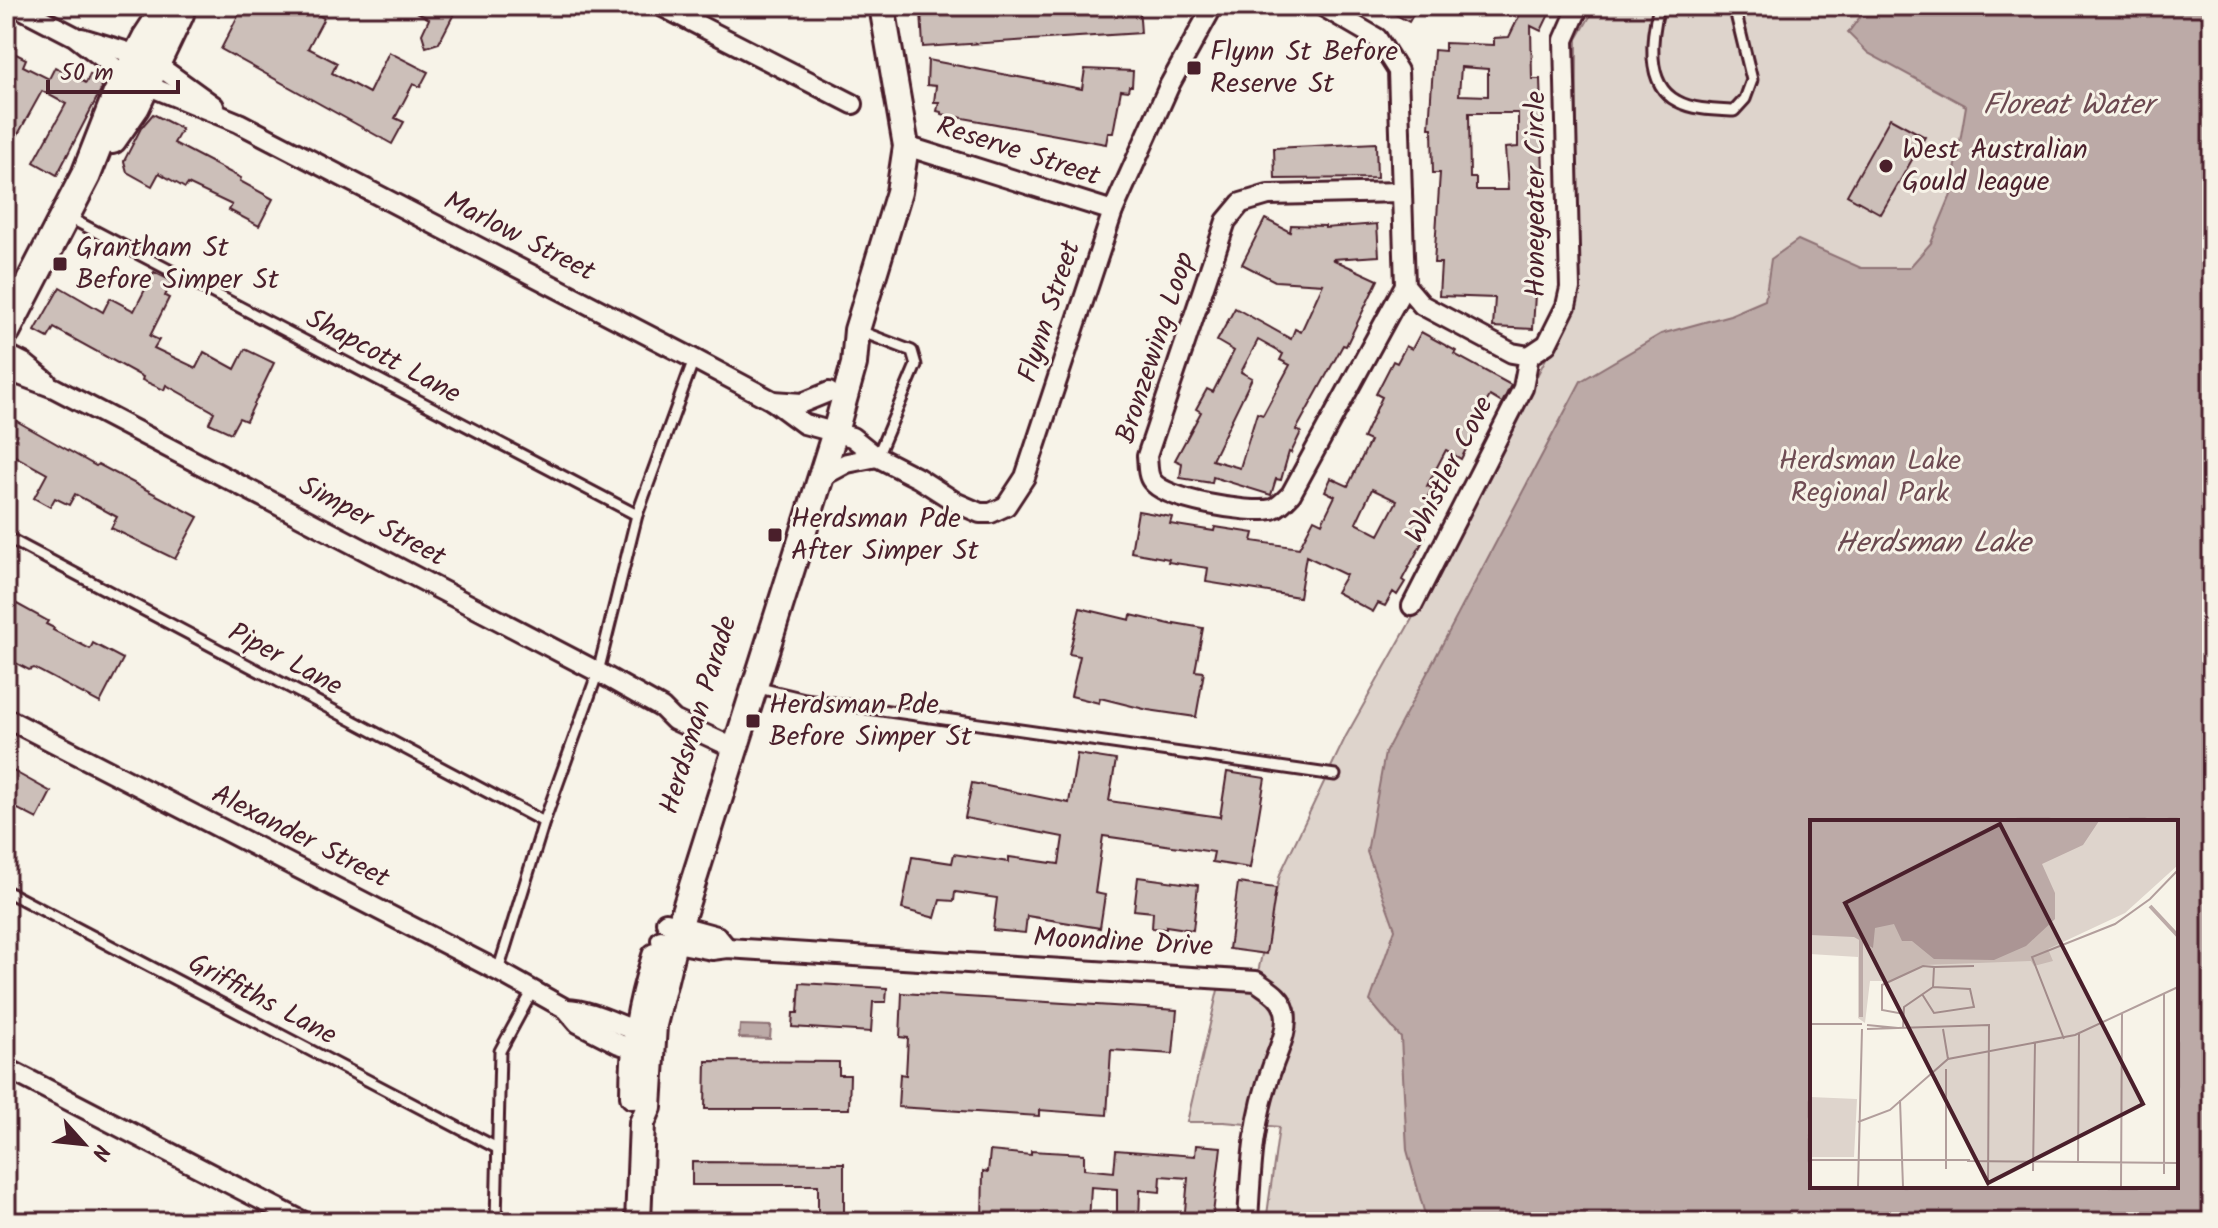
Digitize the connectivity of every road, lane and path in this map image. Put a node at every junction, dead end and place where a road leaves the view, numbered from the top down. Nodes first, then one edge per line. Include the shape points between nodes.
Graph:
1 (16, 6) edge
2 (168, 6) edge
3 (182, 6) edge
4 (661, 6) edge
5 (882, 6) edge
6 (1213, 6) edge
7 (1579, 6) edge
8 (1659, 6) edge
9 (1734, 6) edge
10 (1332, 8) edge
11 (142, 70) junction
12 (853, 104) dead end
13 (906, 146) junction
14 (1402, 192) junction
15 (1113, 211) junction
16 (65, 215) junction
17 (1405, 285) junction
18 (6, 330) edge
19 (857, 330) junction
20 (6, 354) edge
21 (1529, 356) junction
22 (694, 359) junction
23 (6, 370) edge
24 (54, 388) junction
25 (829, 392) junction
26 (773, 401) junction
27 (827, 429) junction
28 (877, 457) junction
29 (821, 477) junction
30 (637, 515) junction
31 (6, 537) edge
32 (1412, 606) dead end
33 (598, 672) junction
34 (755, 687) junction
35 (6, 718) edge
36 (730, 741) junction
37 (1335, 775) dead end
38 (544, 822) junction
39 (6, 891) edge
40 (670, 932) junction
41 (498, 971) junction
42 (533, 990) junction
43 (643, 1042) junction
44 (6, 1068) edge
45 (497, 1148) junction
46 (304, 1222) edge
47 (496, 1222) edge
48 (638, 1222) edge
49 (1248, 1222) edge

1 - 11 street, Marlow Street
2 - 11 main road
3 - 11 main road
4 - 12 street
5 - 13 main road, Herdsman Parade
6 - 15 street, Flynn Street via 1170,84
7 - 21 street, Honeyeater Circle via 1564,40 1570,288 1547,344
8 - 9 lane via 1652,47 1664,90 1691,106 1734,111 1752,80
10 - 14 street via 1377,38 1398,71
11 - 16 main road
11 - 22 street, Marlow Street
13 - 15 street, Reserve Street
13 - 19 main road, Herdsman Parade via 899,192
14 - 17 street
14 - 17 street, Bronzewing Loop via 1268,195 1241,203 1226,221 1147,456 1150,479 1163,491 1187,499 1257,511 1276,509 1291,494
15 - 28 street, Flynn Street via 1025,477 1006,506 980,513
16 - 18 main road
16 - 30 lane, Shapcott Lane
17 - 21 street via 1422,305 1512,353
19 - 25 main road, Herdsman Parade
19 - 27 main road, Herdsman Parade via 854,364
19 - 28 lane via 912,351 916,365
20 - 24 street, Simper Street
21 - 32 street, Whistler Cove via 1523,388
22 - 26 street, Marlow Street
22 - 30 lane
23 - 24 street, Simper Street
24 - 33 street, Simper Street
25 - 26 street via 802,403
25 - 27 main road, Herdsman Parade
26 - 27 street, Marlow Street via 804,424
27 - 28 street, Flynn Street via 852,437
27 - 29 main road, Herdsman Parade
27 - 36 main road, Herdsman Parade
28 - 29 street via 847,463
29 - 34 main road, Herdsman Parade
30 - 33 lane
31 - 38 lane, Piper Lane
33 - 36 street, Simper Street via 674,720
33 - 38 lane
34 - 36 main road, Herdsman Parade
34 - 37 lane via 805,699
35 - 41 street, Alexander Street
36 - 40 main road, Herdsman Parade
38 - 41 lane
39 - 45 lane, Griffiths Lane
40 - 43 main road, Herdsman Parade via 641,1002
40 - 49 street, Moondine Drive via 717,936 727,948 1256,981 1279,997 1286,1014 1252,1143
41 - 42 street, Alexander Street
42 - 43 street, Alexander Street via 566,1009 578,1023
42 - 45 lane via 500,1051
43 - 48 main road, Herdsman Parade via 634,1105 642,1123
44 - 46 street
45 - 47 lane

